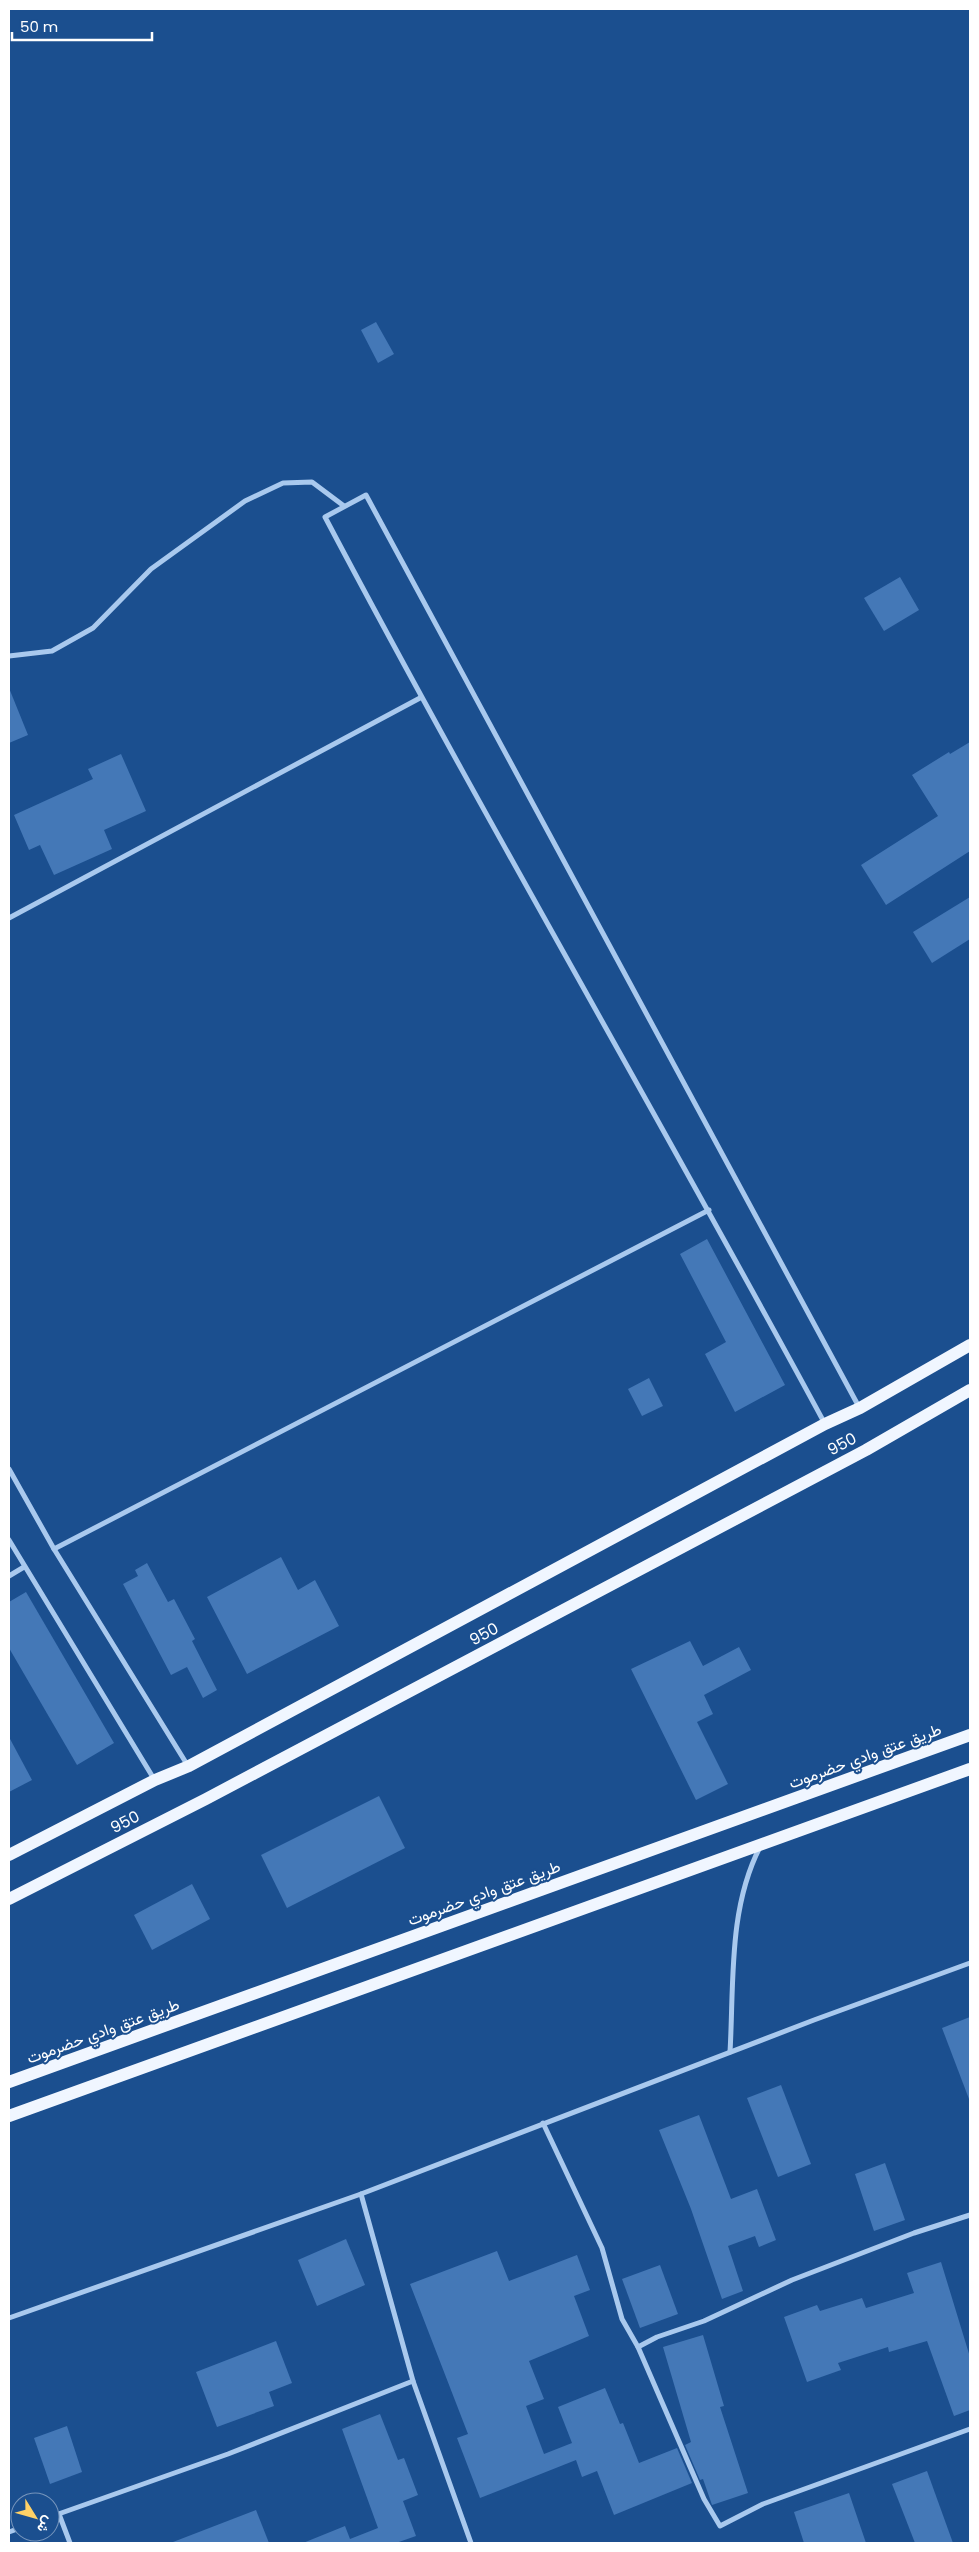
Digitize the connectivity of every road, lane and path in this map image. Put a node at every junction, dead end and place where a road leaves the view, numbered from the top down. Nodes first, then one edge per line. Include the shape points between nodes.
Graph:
1 (344, 506) junction
2 (9, 656) edge
3 (420, 698) junction
4 (9, 918) edge
5 (710, 1210) junction
6 (970, 1345) edge
7 (970, 1390) edge
8 (860, 1408) junction
9 (825, 1424) junction
10 (9, 1469) edge
11 (9, 1540) edge
12 (54, 1549) junction
13 (24, 1567) junction
14 (9, 1576) edge
15 (970, 1735) edge
16 (189, 1766) junction
17 (970, 1769) edge
18 (154, 1780) junction
19 (762, 1844) junction
20 (9, 1855) edge
21 (9, 1899) edge
22 (970, 1963) edge
23 (730, 2052) junction
24 (9, 2082) edge
25 (9, 2116) edge
26 (543, 2123) junction
27 (361, 2194) junction
28 (970, 2215) edge
29 (9, 2318) edge
30 (638, 2347) junction
31 (413, 2381) junction
32 (970, 2429) edge
33 (60, 2514) edge
34 (60, 2517) edge
35 (70, 2543) edge
36 (471, 2543) edge

1 - 2 street via 312,482 283,483 245,500 151,569 93,628 52,652
1 - 3 street via 324,517
1 - 8 street via 366,495
3 - 4 street
3 - 5 street
5 - 9 street
5 - 12 street
6 - 8 main road, 950
7 - 21 main road, 950 / 950 via 866,1450 215,1794
8 - 9 main road, 950
9 - 16 main road, 950
10 - 12 street
11 - 13 street
12 - 16 street
13 - 14 street
13 - 18 street
15 - 24 main road, طريق عتق وادي حضرموت
16 - 18 main road, 950
17 - 19 main road
18 - 20 main road, 950
19 - 23 street via 746,1880 737,1916
19 - 25 main road
22 - 23 street
23 - 26 street
26 - 27 street
26 - 30 street via 602,2248 622,2319
27 - 29 street
27 - 31 street
28 - 30 street via 792,2280
30 - 32 street via 704,2499 720,2526 763,2504
31 - 33 street via 228,2454
31 - 36 street
34 - 35 street

